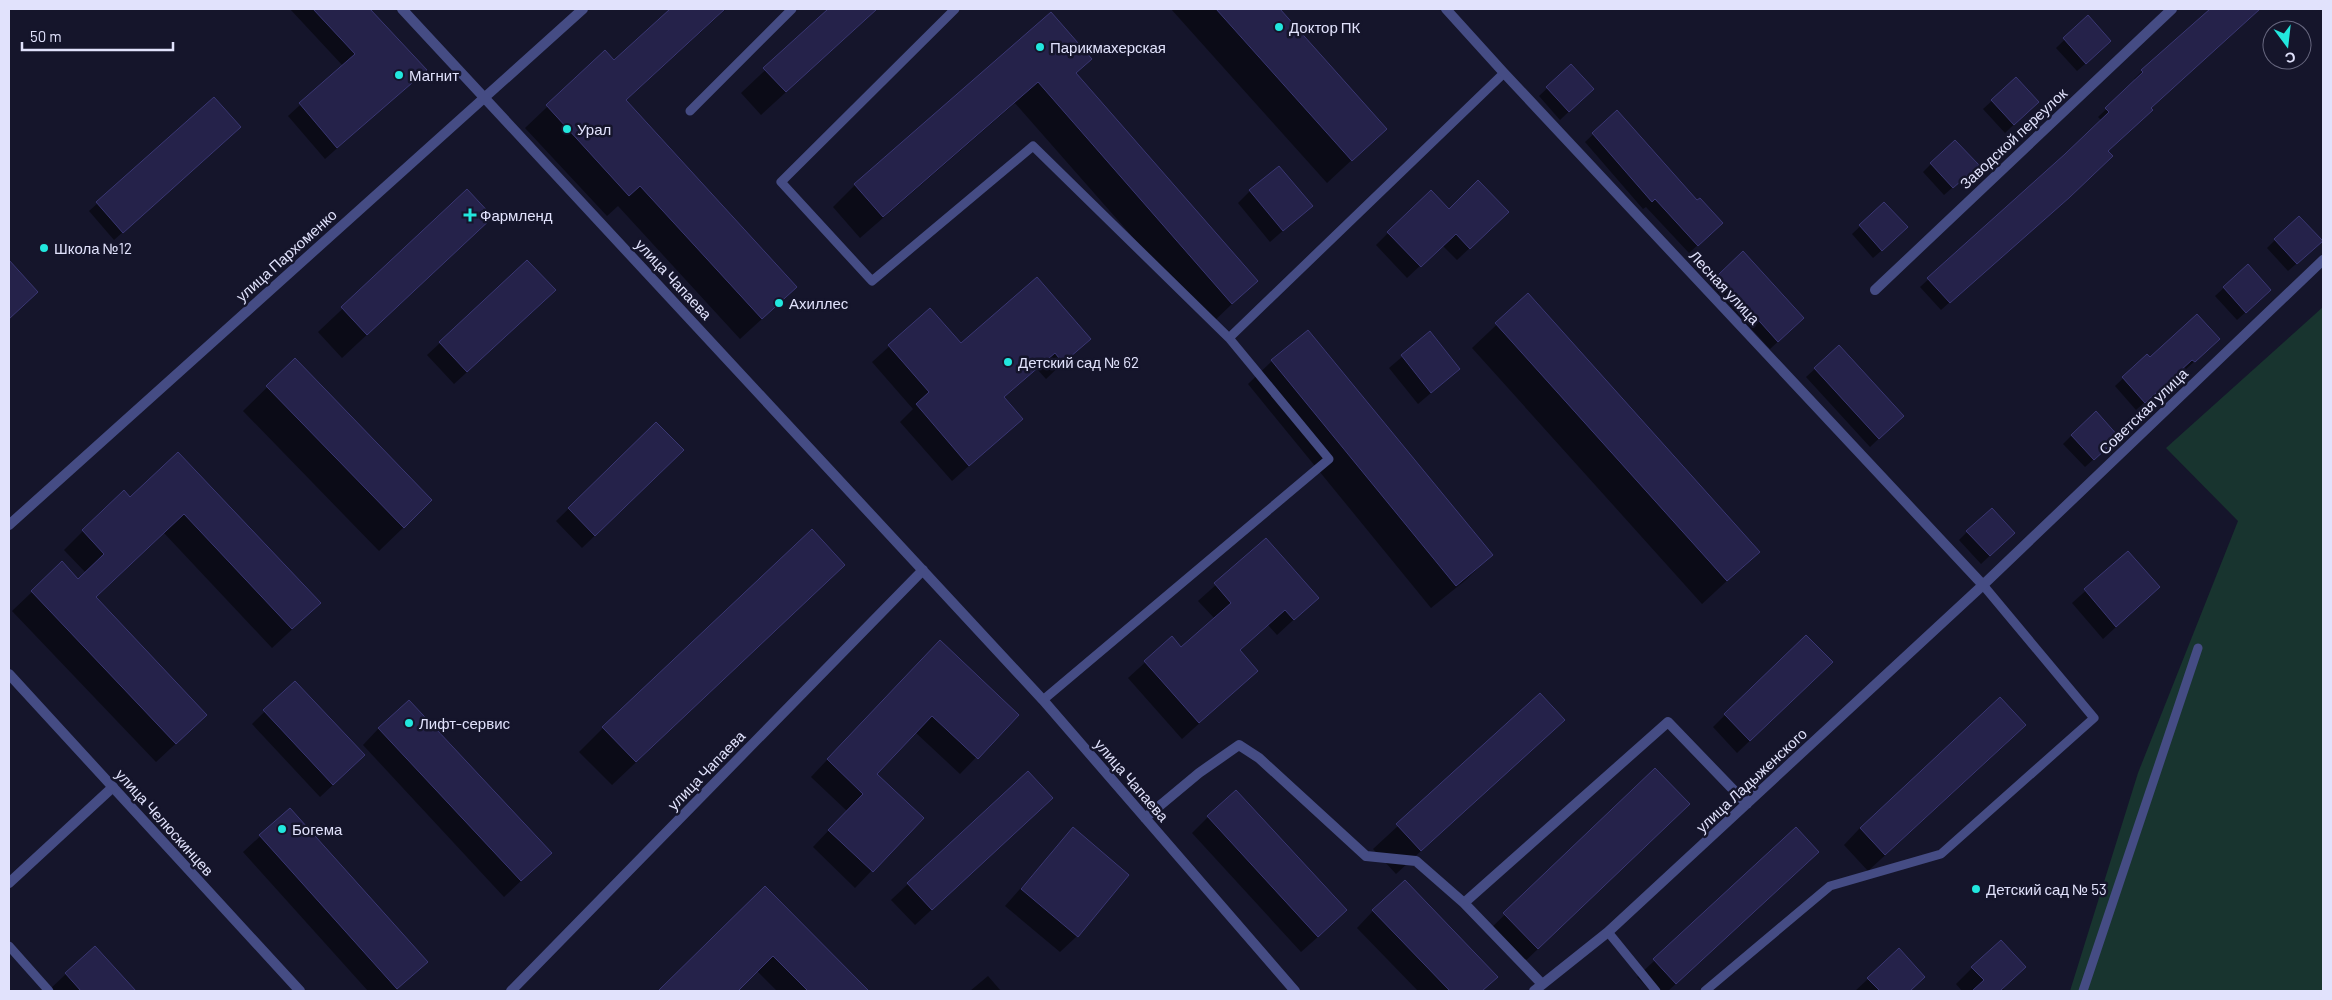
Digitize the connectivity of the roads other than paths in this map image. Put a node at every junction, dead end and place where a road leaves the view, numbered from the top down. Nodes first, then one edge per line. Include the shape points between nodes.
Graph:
1 (402, 9) edge
2 (583, 9) edge
3 (792, 9) edge
4 (956, 9) edge
5 (1446, 9) edge
6 (2172, 9) edge
7 (1504, 73) junction
8 (484, 96) junction
9 (690, 111) dead end
10 (2323, 260) edge
11 (1876, 290) dead end
12 (1229, 338) junction
13 (9, 524) edge
14 (923, 570) junction
15 (1983, 584) junction
16 (2198, 648) dead end
17 (9, 674) edge
18 (1043, 700) junction
19 (113, 787) junction
20 (1747, 804) junction
21 (1145, 818) junction
22 (9, 883) edge
23 (1464, 903) junction
24 (1608, 932) junction
25 (9, 946) edge
26 (1538, 988) edge
27 (49, 991) edge
28 (300, 991) edge
29 (511, 991) edge
30 (1295, 991) edge
31 (1656, 991) edge
32 (1705, 991) edge
33 (2083, 991) edge

1 - 8 street, улица Чапаева
2 - 8 street, улица Пархоменко
3 - 9 lane
4 - 12 lane via 782,182 872,281 1033,146
5 - 7 street, Лесная улица
6 - 11 street, Заводской переулок
7 - 12 lane
7 - 15 street, Лесная улица
8 - 13 street, улица Пархоменко
8 - 14 street, улица Чапаева
10 - 15 street, Советская улица
12 - 18 lane via 1329,459
14 - 18 street, улица Чапаева
14 - 29 street, улица Чапаева
15 - 20 street, улица Ладыженского
15 - 32 lane via 2094,718 1941,854 1830,886
16 - 33 lane
17 - 19 street, улица Челюскинцев
18 - 21 street, улица Чапаева
19 - 22 street
19 - 28 street, улица Челюскинцев
20 - 23 street via 1668,722
20 - 24 street, улица Ладыженского
21 - 23 street via 1199,773 1239,746 1259,758 1366,856 1416,861
21 - 30 street, улица Чапаева
23 - 26 street
24 - 26 street, улица Ладыженского
24 - 31 lane
25 - 27 lane

